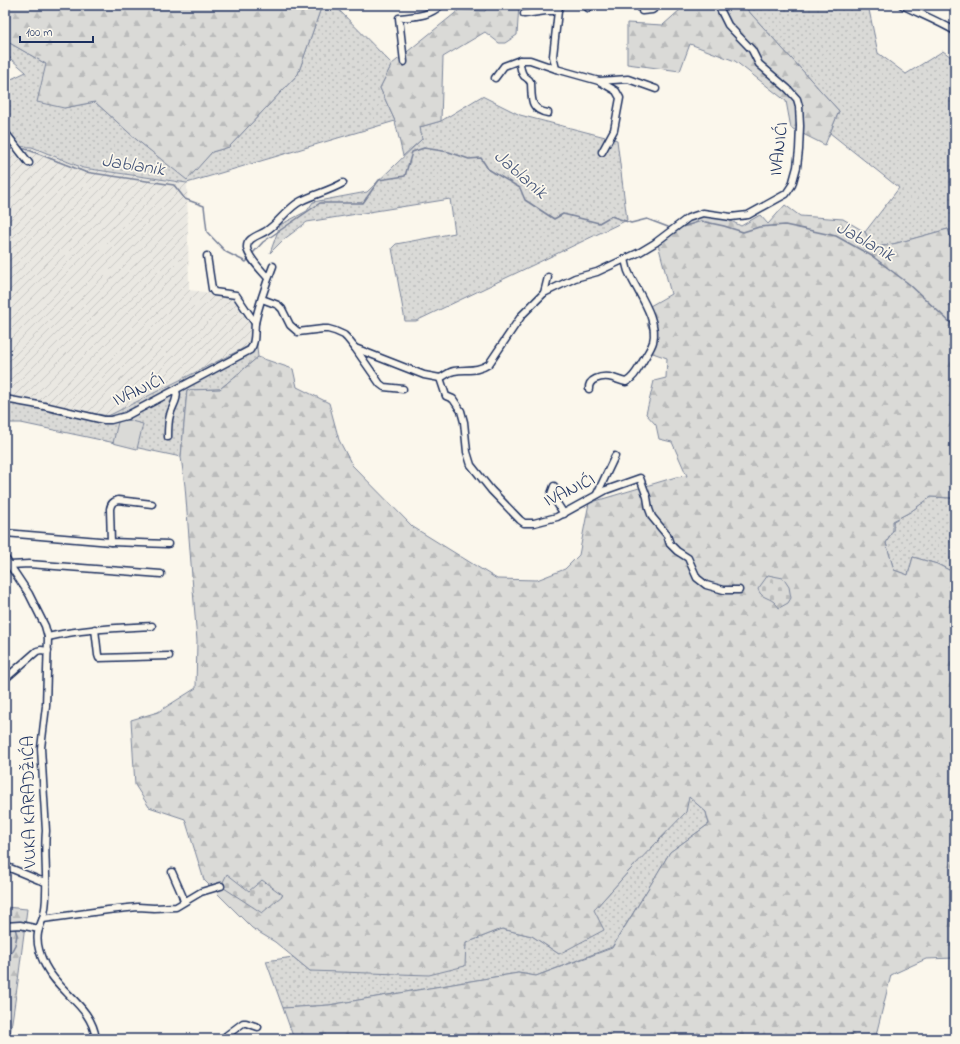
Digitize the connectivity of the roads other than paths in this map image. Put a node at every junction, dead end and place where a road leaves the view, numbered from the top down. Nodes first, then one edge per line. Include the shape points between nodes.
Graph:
1 (441, 5) edge
2 (659, 5) edge
3 (718, 5) edge
4 (902, 5) edge
5 (559, 8) edge
6 (642, 11) dead end
7 (524, 14) dead end
8 (955, 31) edge
9 (520, 60) junction
10 (404, 62) dead end
11 (556, 69) junction
12 (495, 78) dead end
13 (599, 81) junction
14 (656, 89) dead end
15 (548, 113) dead end
16 (5, 132) edge
17 (602, 152) dead end
18 (29, 163) dead end
19 (343, 183) dead end
20 (207, 256) dead end
21 (625, 259) junction
22 (273, 266) dead end
23 (548, 277) dead end
24 (268, 278) junction
25 (544, 293) junction
26 (262, 299) junction
27 (255, 323) junction
28 (355, 348) junction
29 (440, 378) junction
30 (402, 389) dead end
31 (589, 389) dead end
32 (176, 390) junction
33 (5, 399) edge
34 (168, 437) dead end
35 (615, 456) dead end
36 (554, 486) dead end
37 (597, 494) junction
38 (152, 504) dead end
39 (564, 514) junction
40 (5, 533) edge
41 (111, 542) junction
42 (168, 544) dead end
43 (7, 560) edge
44 (161, 574) dead end
45 (739, 590) dead end
46 (152, 626) dead end
47 (95, 629) junction
48 (48, 637) junction
49 (48, 651) junction
50 (169, 656) dead end
51 (5, 679) edge
52 (5, 866) edge
53 (172, 872) dead end
54 (46, 882) junction
55 (221, 886) dead end
56 (184, 901) junction
57 (43, 919) junction
58 (11, 926) edge
59 (39, 929) junction
60 (258, 1027) dead end
61 (96, 1039) edge
62 (223, 1039) edge

1 - 10 street via 425,15 400,18
2 - 6 street via 652,10
3 - 21 street, IVANIĆI via 728,25 752,50 759,64 797,99 799,150 792,185 786,194 748,215 702,213 688,218 654,243
4 - 8 street
5 - 7 street
5 - 11 street via 553,56
9 - 11 street via 530,60
9 - 12 street via 504,66
9 - 15 street via 520,69 531,82 532,102 541,112
11 - 13 street
13 - 14 street via 628,79
13 - 17 street via 616,91 620,98 614,130
16 - 18 street
19 - 24 street via 300,201 267,230 250,240 247,248 250,255
20 - 27 street via 214,292 236,295
21 - 25 street, IVANIĆI
21 - 31 street via 654,327 653,344 630,380 626,382 607,377 600,378 592,381
22 - 24 street, IVANIĆI
23 - 25 street
24 - 26 street, IVANIĆI
25 - 29 street, IVANIĆI via 522,315 489,364 475,370 451,371
26 - 27 street, IVANIĆI
26 - 28 street via 278,305 290,325 298,332 328,329 344,335
27 - 32 street, IVANIĆI via 253,347 250,350
28 - 29 street via 424,375
28 - 30 street via 380,384 384,387
29 - 39 street, IVANIĆI via 446,396 453,399 461,411 471,465 491,490 524,523
32 - 33 street, IVANIĆI via 126,416 111,420
32 - 34 street via 177,396 169,419
35 - 37 street
36 - 39 street via 551,494
37 - 39 street, IVANIĆI
37 - 45 street, IVANIĆI via 640,478 652,517 667,535 670,544 688,558 697,578 706,585 724,590
38 - 41 street via 118,500 111,504
40 - 41 street
41 - 42 street
43 - 44 street, VUKA KARADŽIĆA
43 - 48 street, VUKA KARADŽIĆA via 29,594
46 - 47 street
47 - 48 street
47 - 50 street via 99,658
48 - 49 street, VUKA KARADŽIĆA
49 - 51 street via 37,651
49 - 54 street, VUKA KARADŽIĆA via 41,748
52 - 54 street, VUKA KARADŽIĆA
53 - 56 street
54 - 57 street, VUKA KARADŽIĆA
55 - 56 street
56 - 57 street via 176,907 138,907
57 - 59 street, VUKA KARADŽIĆA
58 - 59 street
59 - 61 street, VUKA KARADŽIĆA via 38,945 44,964 54,979 82,1008 92,1025
60 - 62 street via 243,1023

